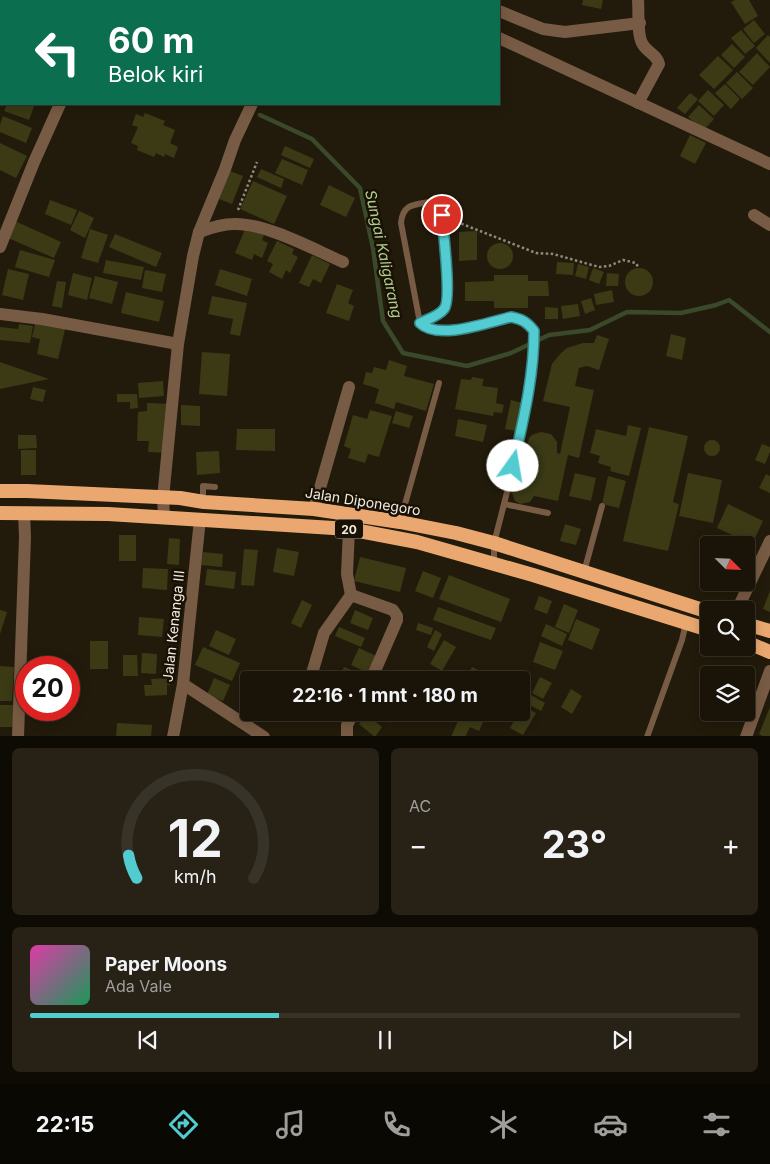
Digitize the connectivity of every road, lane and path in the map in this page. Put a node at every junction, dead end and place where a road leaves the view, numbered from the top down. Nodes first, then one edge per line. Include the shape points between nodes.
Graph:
1 (638, 0) edge
2 (500, 11) edge
3 (640, 23) junction
4 (500, 38) edge
5 (638, 103) junction
6 (60, 105) edge
7 (252, 105) edge
8 (257, 162) dead end
9 (770, 164) edge
10 (442, 215) junction
11 (754, 215) dead end
12 (233, 224) junction
13 (770, 225) edge
14 (199, 232) junction
15 (0, 247) edge
16 (343, 262) dead end
17 (638, 267) dead end
18 (0, 314) edge
19 (420, 323) junction
20 (178, 344) junction
21 (439, 383) dead end
22 (349, 387) dead end
23 (215, 486) dead end
24 (0, 491) edge
25 (163, 498) junction
26 (204, 502) junction
27 (504, 504) junction
28 (602, 506) dead end
29 (314, 509) junction
30 (24, 512) junction
31 (0, 513) edge
32 (548, 513) dead end
33 (164, 517) junction
34 (200, 519) junction
35 (400, 522) junction
36 (349, 529) junction
37 (770, 541) edge
38 (494, 543) junction
39 (494, 565) junction
40 (584, 572) junction
41 (351, 595) junction
42 (741, 601) edge
43 (688, 606) junction
44 (700, 609) edge
45 (686, 623) junction
46 (700, 627) edge
47 (755, 627) edge
48 (770, 631) edge
49 (755, 646) edge
50 (770, 652) edge
51 (313, 671) edge
52 (376, 671) edge
53 (770, 671) edge
54 (183, 684) junction
55 (349, 721) edge
56 (18, 736) edge
57 (173, 736) edge
58 (264, 736) edge
59 (347, 736) edge
60 (647, 736) edge
61 (746, 736) edge

1 - 3 street
2 - 3 street via 543,28 565,32
3 - 5 street via 644,48 659,64
4 - 5 street
5 - 9 street
6 - 15 street
7 - 14 street
8 - 12 path
10 - 17 path via 536,253 554,254 599,267 623,260 636,263
10 - 19 lane via 448,289 446,305 444,310
10 - 19 lane via 438,207 429,202 411,205 403,212 401,223
11 - 13 street
12 - 14 street
12 - 16 street via 250,225 279,234
14 - 20 street
18 - 20 street
19 - 27 lane via 437,331 449,331 511,317 527,322 534,331 530,390
20 - 25 street
21 - 35 lane
22 - 29 street
23 - 26 lane via 204,486
24 - 25 highway, Jalan Diponegoro / 20
25 - 26 highway, Jalan Diponegoro / 20
25 - 33 street
26 - 29 highway, Jalan Diponegoro / 20
27 - 32 lane
27 - 38 lane
28 - 40 lane
29 - 35 highway, Jalan Diponegoro / 20
30 - 31 highway, 20
30 - 33 highway, 20
30 - 56 street
33 - 34 highway, 20
34 - 36 highway, 20
34 - 54 street, Jalan Kenanga III
35 - 38 highway, Jalan Diponegoro / 20
36 - 39 highway, 20 via 416,542
36 - 41 street via 347,574
37 - 42 street
38 - 39 lane
38 - 40 highway, Jalan Diponegoro / 20
39 - 45 highway, 20
40 - 43 highway, Jalan Diponegoro / 20
41 - 51 street via 324,633
41 - 52 street via 393,610 397,616
43 - 44 highway, Jalan Diponegoro / 20
43 - 45 highway
45 - 46 highway, 20
45 - 60 lane
47 - 48 highway
49 - 50 highway
53 - 61 street
54 - 57 street, Jalan Kenanga III
54 - 58 street
55 - 59 street

